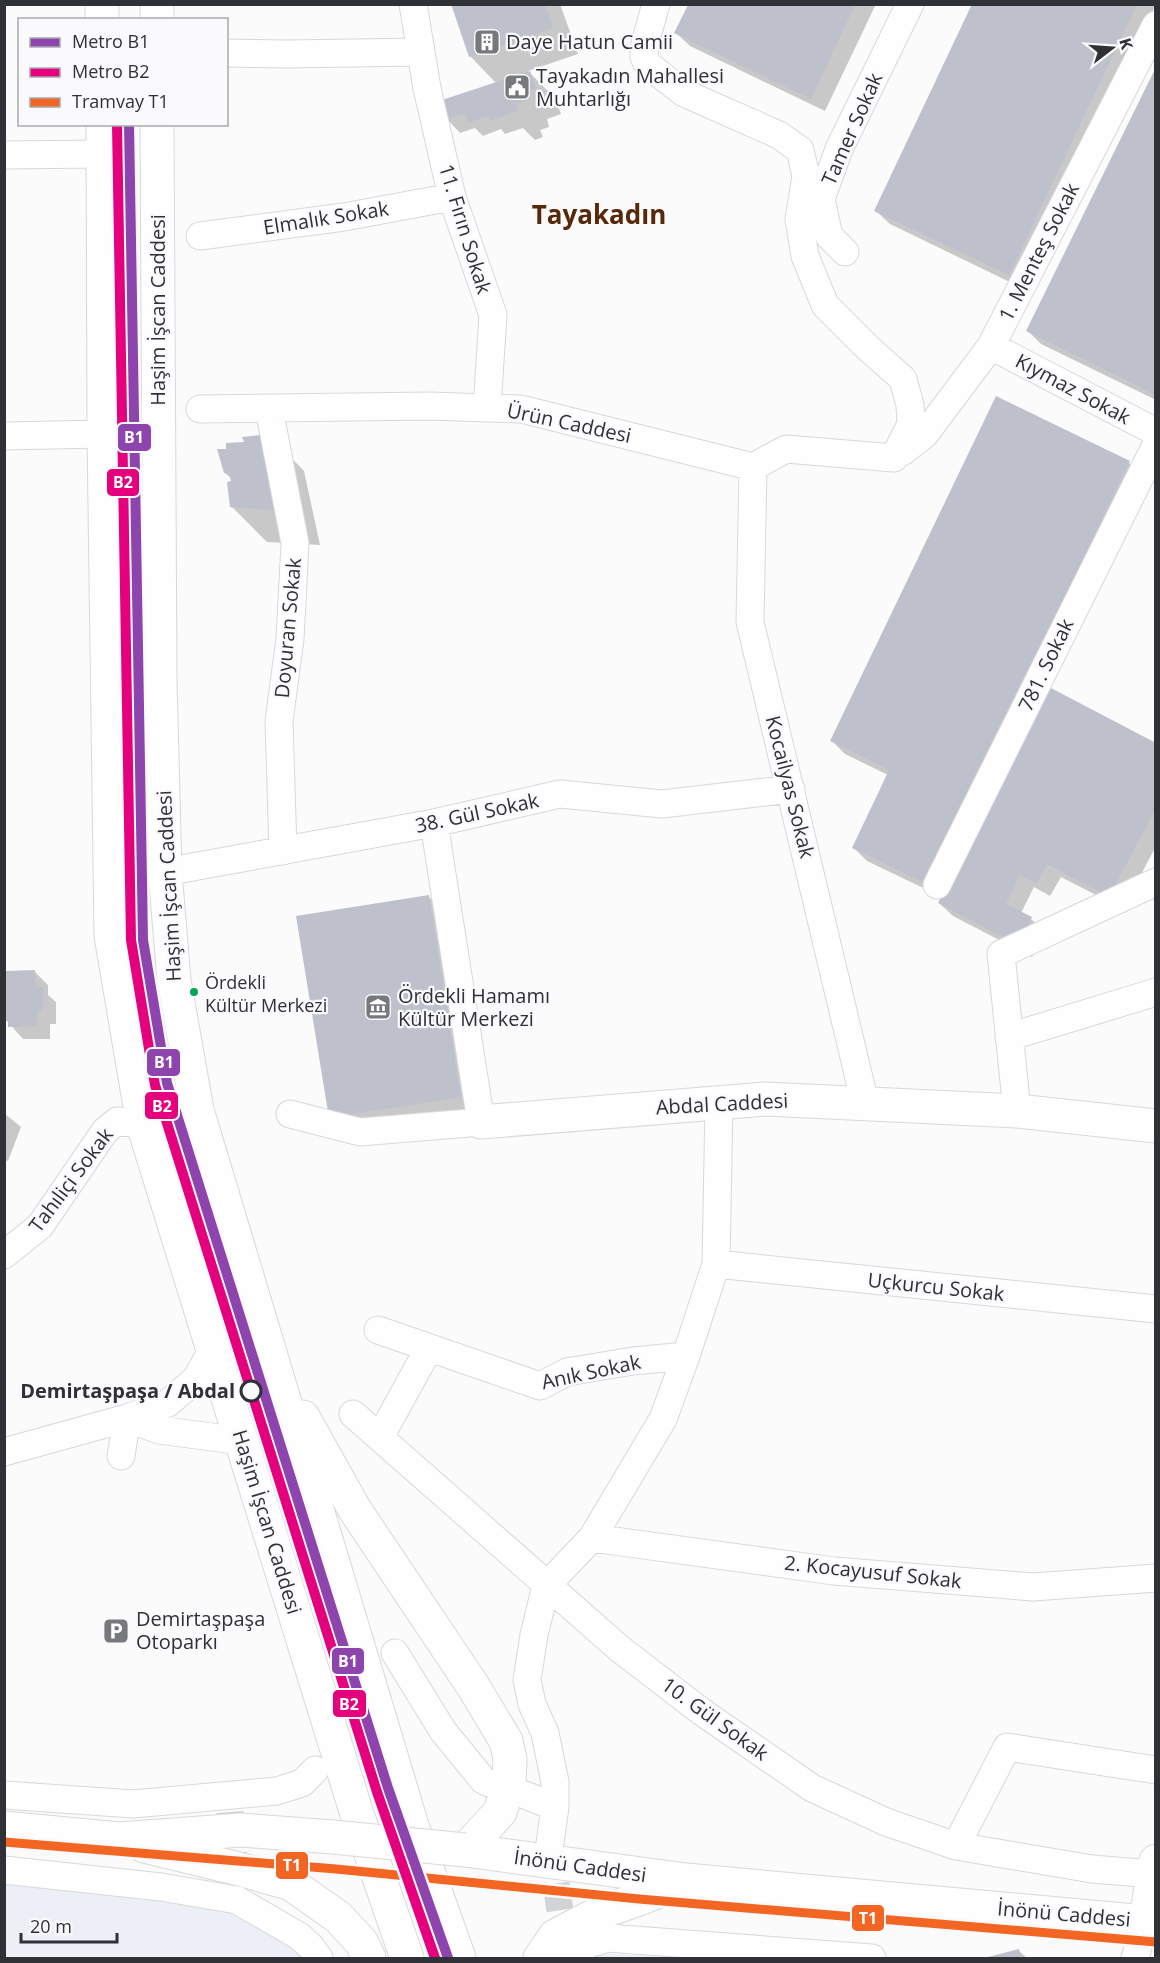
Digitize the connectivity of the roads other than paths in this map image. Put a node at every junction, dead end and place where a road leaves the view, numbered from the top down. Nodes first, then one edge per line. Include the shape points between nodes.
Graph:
1 (413, 4) edge
2 (656, 4) edge
3 (910, 4) edge
4 (1155, 25) edge
5 (421, 52) junction
6 (228, 53) edge
7 (157, 126) edge
8 (103, 139) edge
9 (4, 155) edge
10 (452, 197) junction
11 (200, 236) dead end
12 (845, 252) dead end
13 (991, 346) junction
14 (487, 408) junction
15 (200, 409) dead end
16 (269, 409) junction
17 (1155, 432) edge
18 (104, 434) junction
19 (4, 435) edge
20 (1155, 445) edge
21 (894, 458) junction
22 (753, 467) junction
23 (791, 789) junction
24 (434, 823) junction
25 (283, 850) junction
26 (165, 872) junction
27 (1155, 881) edge
28 (937, 885) dead end
29 (1155, 992) edge
30 (1010, 1037) junction
31 (865, 1102) junction
32 (719, 1103) junction
33 (1017, 1111) junction
34 (290, 1114) dead end
35 (481, 1122) junction
36 (143, 1124) junction
37 (1155, 1126) edge
38 (4, 1256) edge
39 (716, 1264) junction
40 (1155, 1310) edge
41 (259, 1320) junction
42 (378, 1330) dead end
43 (429, 1347) junction
44 (213, 1349) junction
45 (686, 1356) junction
46 (353, 1414) dead end
47 (127, 1418) junction
48 (380, 1437) junction
49 (242, 1441) junction
50 (4, 1452) edge
51 (121, 1456) dead end
52 (591, 1538) junction
53 (1155, 1578) edge
54 (546, 1586) junction
55 (395, 1653) dead end
56 (315, 1770) dead end
57 (1155, 1770) edge
58 (489, 1783) dead end
59 (4, 1795) edge
60 (525, 1795) dead end
61 (555, 1807) junction
62 (4, 1828) edge
63 (119, 1839) junction
64 (550, 1843) tunnel mouth
65 (956, 1846) junction
66 (465, 1850) junction
67 (1154, 1868) edge
68 (4, 1870) edge
69 (686, 1880) junction
70 (1150, 1922) edge
71 (561, 1957) edge
72 (319, 1959) edge
73 (369, 1959) edge
74 (408, 1959) edge
75 (459, 1959) edge
76 (872, 1959) edge
77 (1135, 1959) edge

1 - 5 street, 11. Fırın Sokak
2 - 21 street via 645,43 648,65 684,93 779,135 800,150 806,176 799,219 805,256 825,305 903,379 911,424
3 - 12 street, Tamer Sokak via 839,149 821,199 829,236
4 - 13 street, 1. Menteş Sokak
5 - 6 street
5 - 10 street, 11. Fırın Sokak
7 - 26 main road, Haşim İşcan Caddesi
8 - 9 street
8 - 18 main road, Haşim İşcan Caddesi
10 - 11 street, Elmalık Sokak via 344,217
10 - 14 street, 11. Fırın Sokak via 493,315
13 - 17 street, Kıymaz Sokak
13 - 21 street, 1. Menteş Sokak via 925,434
14 - 16 street, Ürün Caddesi
14 - 22 street, Ürün Caddesi via 521,409
15 - 16 street, Ürün Caddesi
16 - 25 street, Doyuran Sokak via 295,543 290,639 279,721
18 - 19 street
18 - 36 main road, Haşim İşcan Caddesi via 111,936
20 - 28 street, 781. Sokak
21 - 22 street via 786,449
22 - 23 street, Kocailyas Sokak via 750,622
23 - 24 street, 38. Gül Sokak via 662,804 560,794
23 - 31 street, Kocailyas Sokak
24 - 25 street, 38. Gül Sokak
24 - 35 street
25 - 26 street, 38. Gül Sokak
26 - 41 main road, Haşim İşcan Caddesi via 174,980 196,1110
27 - 30 street via 1001,954
29 - 30 street
30 - 33 street
31 - 32 main road, Abdal Caddesi via 766,1099
31 - 33 main road, Abdal Caddesi
32 - 35 main road, Abdal Caddesi
32 - 39 street
33 - 37 main road, Abdal Caddesi
34 - 35 street, Abdal Caddesi via 360,1132
36 - 38 street, Tahıliçi Sokak via 117,1121 105,1131 40,1226
36 - 44 main road, Haşim İşcan Caddesi
39 - 40 street, Uçkurcu Sokak
39 - 45 street
41 - 66 main road via 303,1417 355,1510 506,1741 509,1783 500,1812
41 - 75 main road, Haşim İşcan Caddesi via 413,1829
42 - 43 street, Anık Sokak
43 - 45 street, Anık Sokak via 540,1386 567,1372
43 - 48 street
44 - 47 street via 196,1379 168,1403
44 - 49 main road, Haşim İşcan Caddesi
45 - 52 street via 663,1419
46 - 48 street, 10. Gül Sokak
47 - 49 street via 159,1430
47 - 50 street
47 - 51 street
48 - 54 street, 10. Gül Sokak
49 - 74 main road, Haşim İşcan Caddesi via 356,1811
52 - 53 street, 2. Kocayusuf Sokak via 834,1571 1033,1587
52 - 54 street
54 - 61 street via 527,1680 545,1733 555,1782
54 - 65 street, 10. Gül Sokak via 693,1705 812,1788 886,1822
55 - 58 street via 443,1731
56 - 59 street via 302,1784 229,1804 133,1804
57 - 65 street via 1007,1747
60 - 61 street
61 - 64 street
62 - 63 main road, İnönü Caddesi
63 - 66 main road, İnönü Caddesi, bridge via 241,1830
63 - 73 main road via 291,1884 339,1917 362,1943
65 - 67 street, 10. Gül Sokak via 1092,1869
66 - 69 main road, İnönü Caddesi
67 - 70 main road
68 - 72 street via 237,1894 299,1936
69 - 70 main road, İnönü Caddesi
69 - 71 main road via 590,1917 555,1936
70 - 77 street
71 - 76 street via 608,1938

